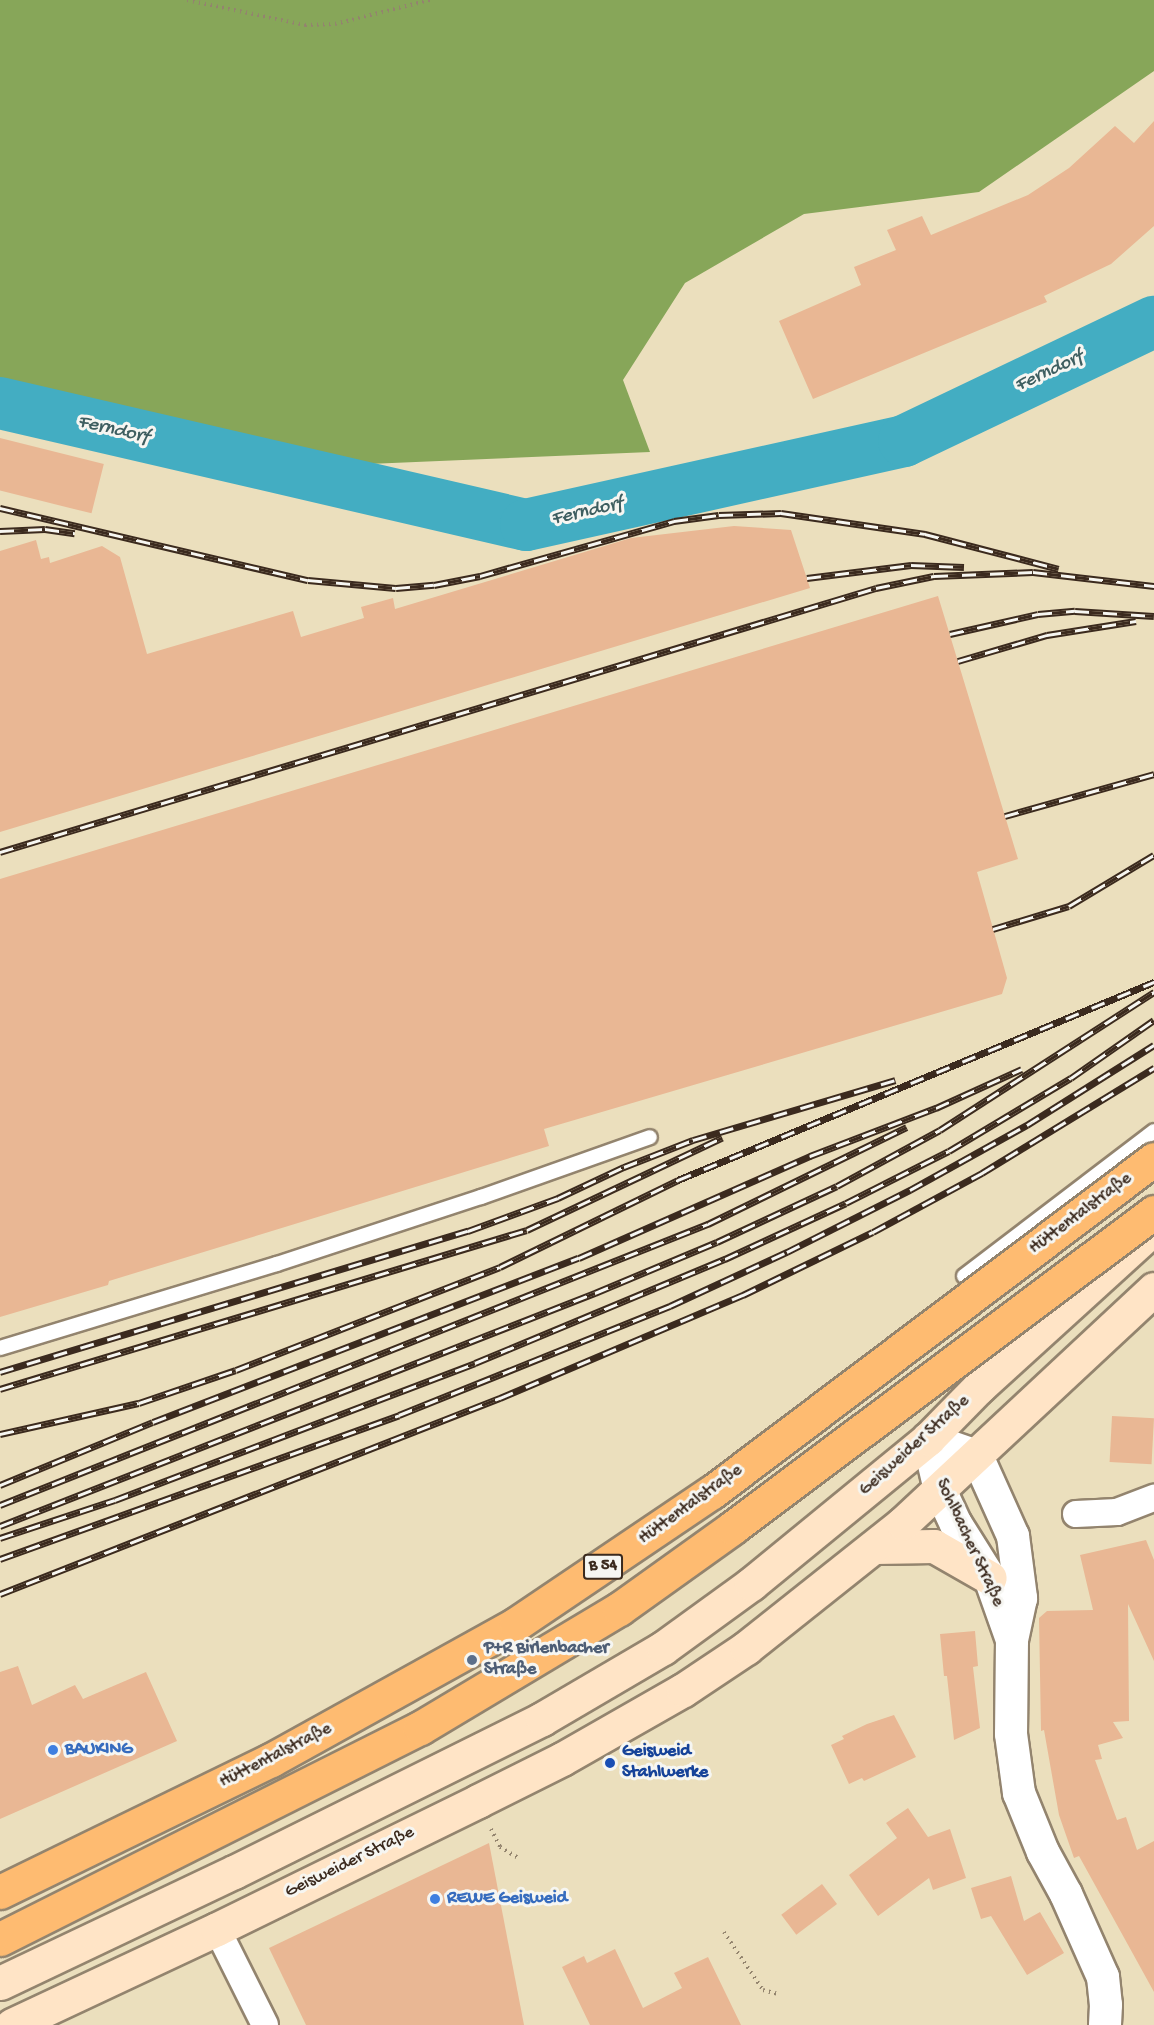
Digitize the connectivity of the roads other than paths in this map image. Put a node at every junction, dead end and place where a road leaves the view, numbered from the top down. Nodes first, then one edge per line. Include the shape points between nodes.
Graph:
1 (1154, 1131) edge
2 (650, 1137) dead end
3 (1154, 1159) edge
4 (1154, 1212) edge
5 (1154, 1228) edge
6 (964, 1276) dead end
7 (1154, 1289) edge
8 (0, 1348) edge
9 (928, 1439) junction
10 (977, 1456) junction
11 (940, 1490) junction
12 (1154, 1498) edge
13 (1076, 1514) dead end
14 (875, 1547) junction
15 (990, 1578) junction
16 (1012, 1640) junction
17 (663, 1648) junction
18 (683, 1690) junction
19 (0, 1892) edge
20 (217, 1929) junction
21 (0, 1939) edge
22 (0, 1983) edge
23 (12, 2025) edge
24 (265, 2025) edge
25 (1105, 2025) edge

1 - 6 lane
2 - 8 lane via 288,1260
3 - 19 highway, Hüttentalstraße / B 54, bridge via 712,1492 516,1624 271,1760
4 - 21 highway, B 54, bridge via 619,1610 420,1728
5 - 9 main road, Geisweider Straße via 979,1387
7 - 10 main road, Geisweider Straße
9 - 10 street
9 - 11 street, Sohlbacher Straße
9 - 17 main road, Geisweider Straße via 751,1584
10 - 11 main road, Geisweider Straße
10 - 16 street, Sohlbacher Straße via 1013,1536 1021,1598
11 - 14 main road, Geisweider Straße
11 - 15 street, Sohlbacher Straße
12 - 13 street via 1117,1512
14 - 15 main road via 934,1546
14 - 18 main road, Geisweider Straße via 746,1648
15 - 16 street, Sohlbacher Straße
16 - 25 street, Sohlbacher Straße via 1011,1734 1019,1793 1103,1977
17 - 18 main road
17 - 22 main road, Geisweider Straße via 542,1719
18 - 20 main road, Geisweider Straße via 562,1759
20 - 23 main road, Geisweider Straße
20 - 24 street

